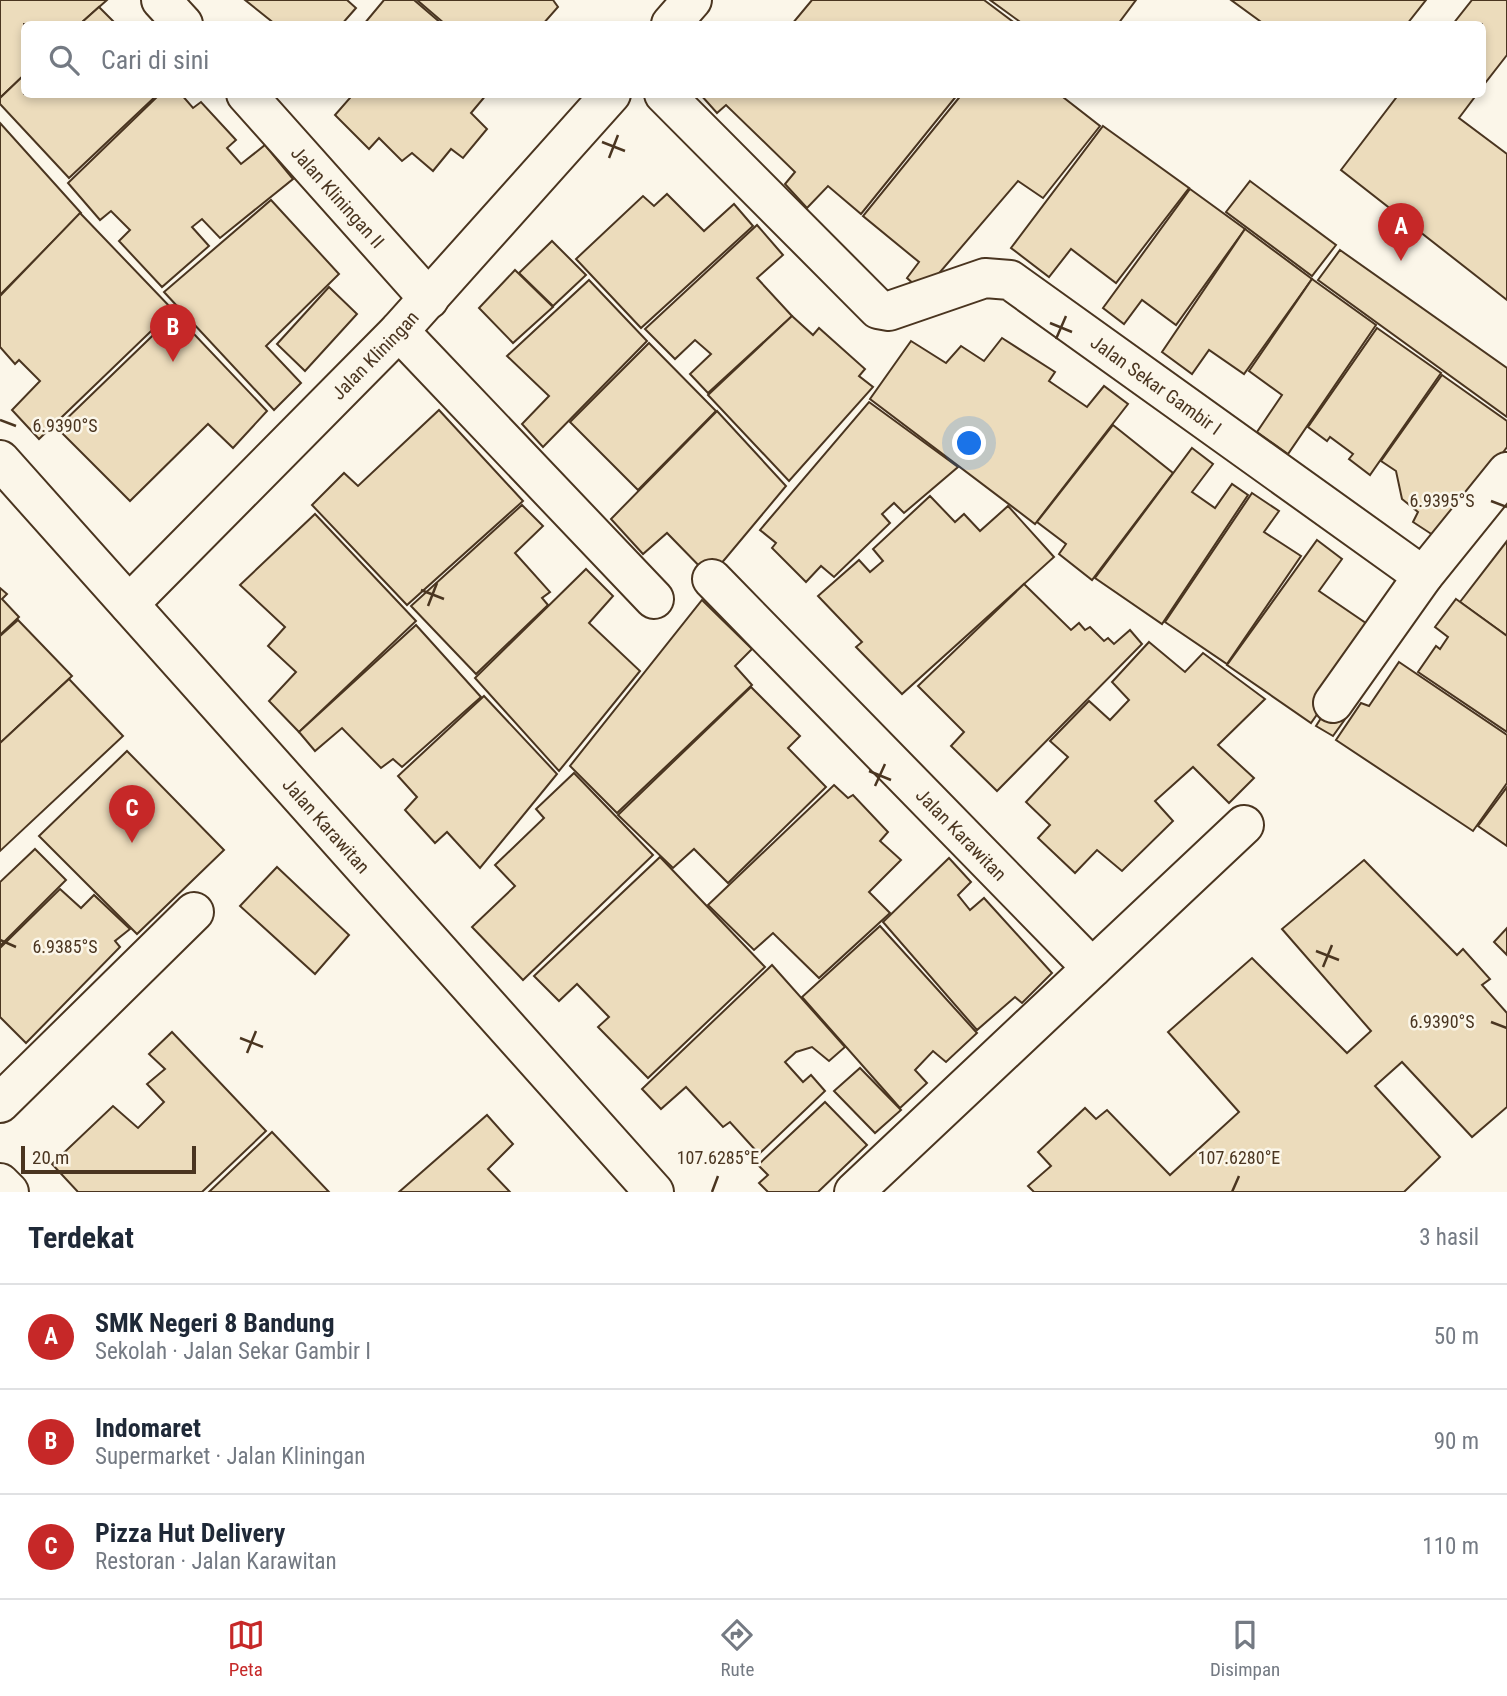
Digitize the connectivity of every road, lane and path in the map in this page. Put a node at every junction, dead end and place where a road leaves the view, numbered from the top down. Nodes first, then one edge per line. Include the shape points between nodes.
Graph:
1 (161, 0) edge
2 (692, 0) edge
3 (180, 21) edge
4 (674, 21) edge
5 (250, 98) edge
6 (607, 98) edge
7 (668, 98) edge
8 (429, 299) junction
9 (399, 331) junction
10 (0, 460) edge
11 (1507, 472) edge
12 (1423, 576) junction
13 (712, 579) dead end
14 (654, 600) dead end
15 (129, 604) junction
16 (1333, 703) dead end
17 (1244, 825) dead end
18 (194, 912) dead end
19 (1093, 968) junction
20 (0, 1103) edge
21 (0, 1182) edge
22 (9, 1192) edge
23 (654, 1192) edge
24 (854, 1192) edge

1 - 3 street
2 - 4 street
5 - 8 street, Jalan Kliningan II
6 - 8 street, Jalan Kliningan
7 - 12 street, Jalan Sekar Gambir I via 878,309 890,311 985,278 1010,280
8 - 9 street, Jalan Kliningan
9 - 14 street
9 - 15 street, Jalan Kliningan
10 - 15 street, Jalan Karawitan
11 - 12 street
12 - 16 street
13 - 19 street, Jalan Karawitan
15 - 23 street, Jalan Karawitan
17 - 19 street
18 - 20 street
19 - 24 street
21 - 22 street

